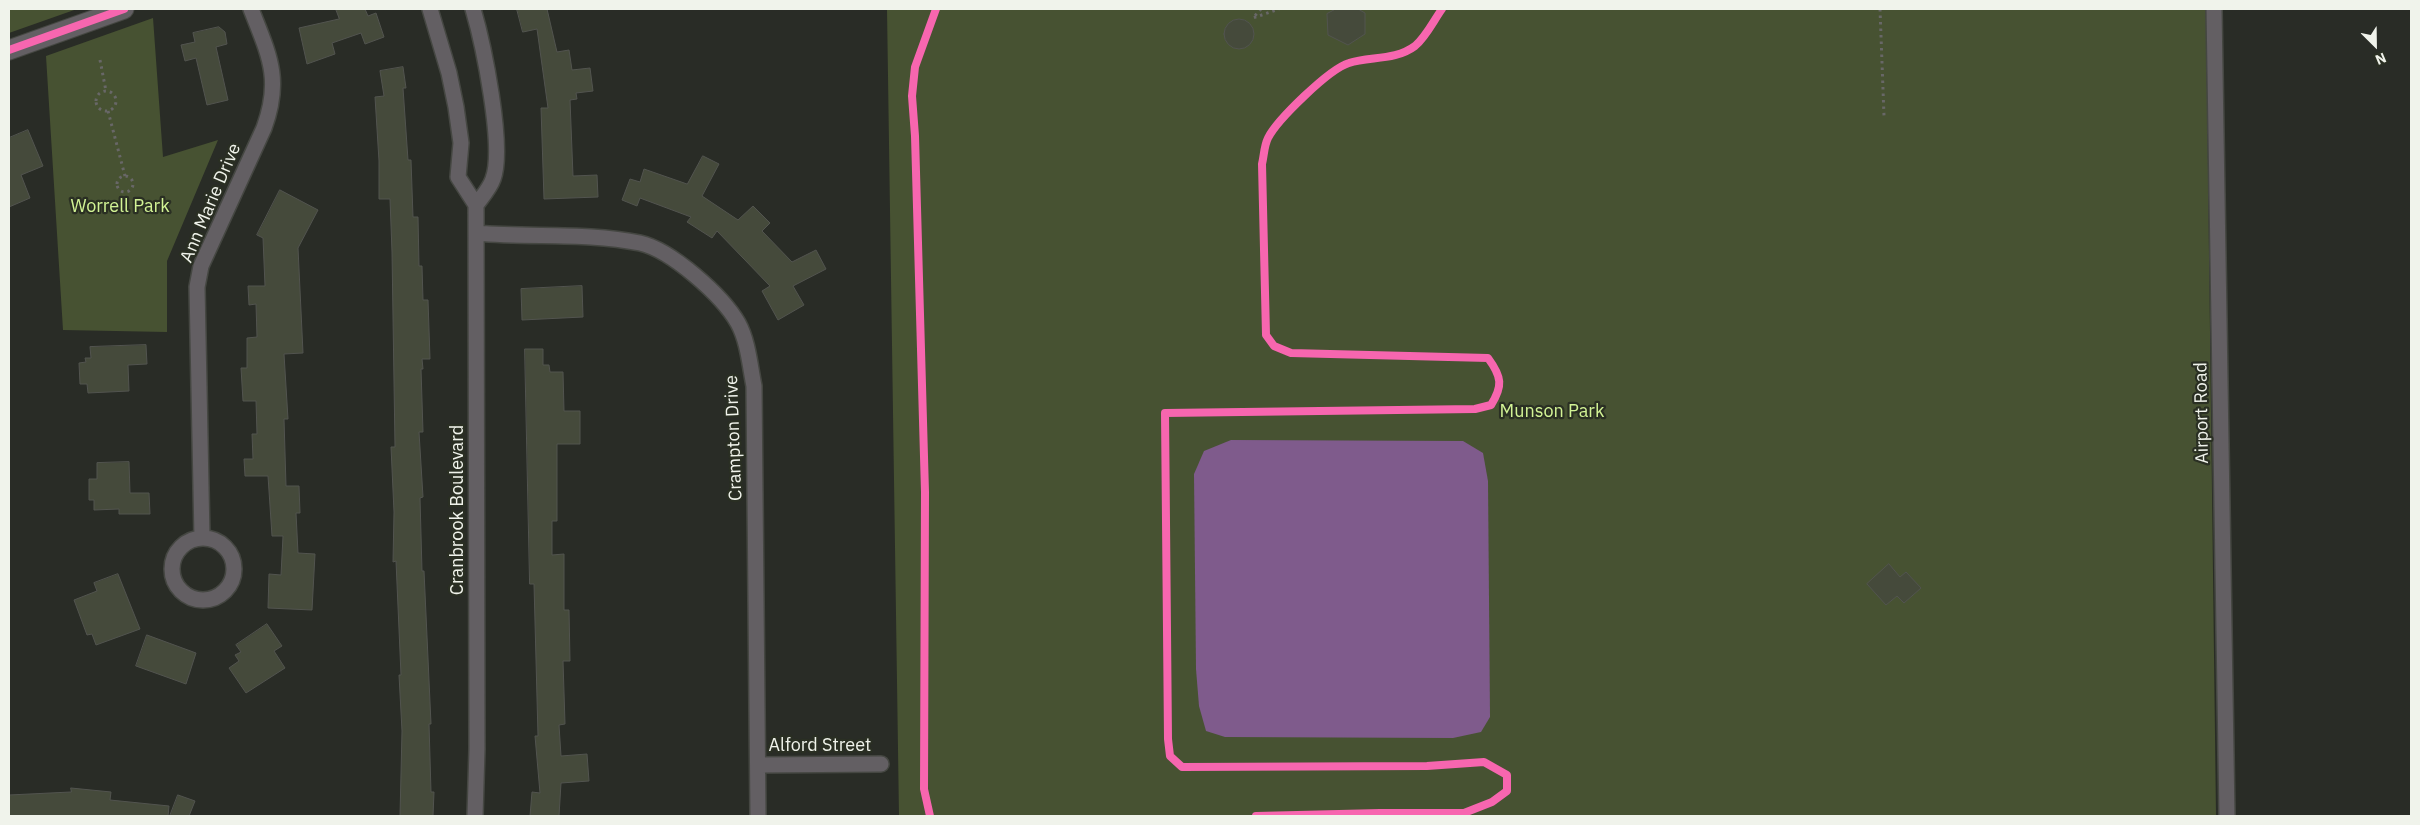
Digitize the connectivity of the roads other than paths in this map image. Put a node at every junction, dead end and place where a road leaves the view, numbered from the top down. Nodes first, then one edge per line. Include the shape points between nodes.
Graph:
1 (124, 9) edge
2 (251, 9) edge
3 (430, 9) edge
4 (473, 9) edge
5 (2214, 9) edge
6 (9, 50) edge
7 (476, 205) junction
8 (477, 233) junction
9 (202, 538) junction
10 (758, 764) junction
11 (881, 764) dead end
12 (475, 816) edge
13 (758, 816) edge
14 (2227, 816) edge

1 - 6 street
2 - 9 street, Ann Marie Drive via 268,54 274,88 264,128 201,266 197,287
3 - 7 street via 456,107 461,143 458,177
4 - 7 street via 490,90 497,163 493,181
5 - 14 street, Airport Road
7 - 8 street, Cranbrook Boulevard
8 - 10 street, Crampton Drive via 602,237 642,244 679,263 701,281 719,297 738,324 754,386
8 - 12 street, Cranbrook Boulevard
9 - 9 street via 183,546 176,554 172,574 181,592 190,598 210,600 227,589 234,570 228,551 216,542
10 - 11 street, Alford Street
10 - 13 street, Crampton Drive

